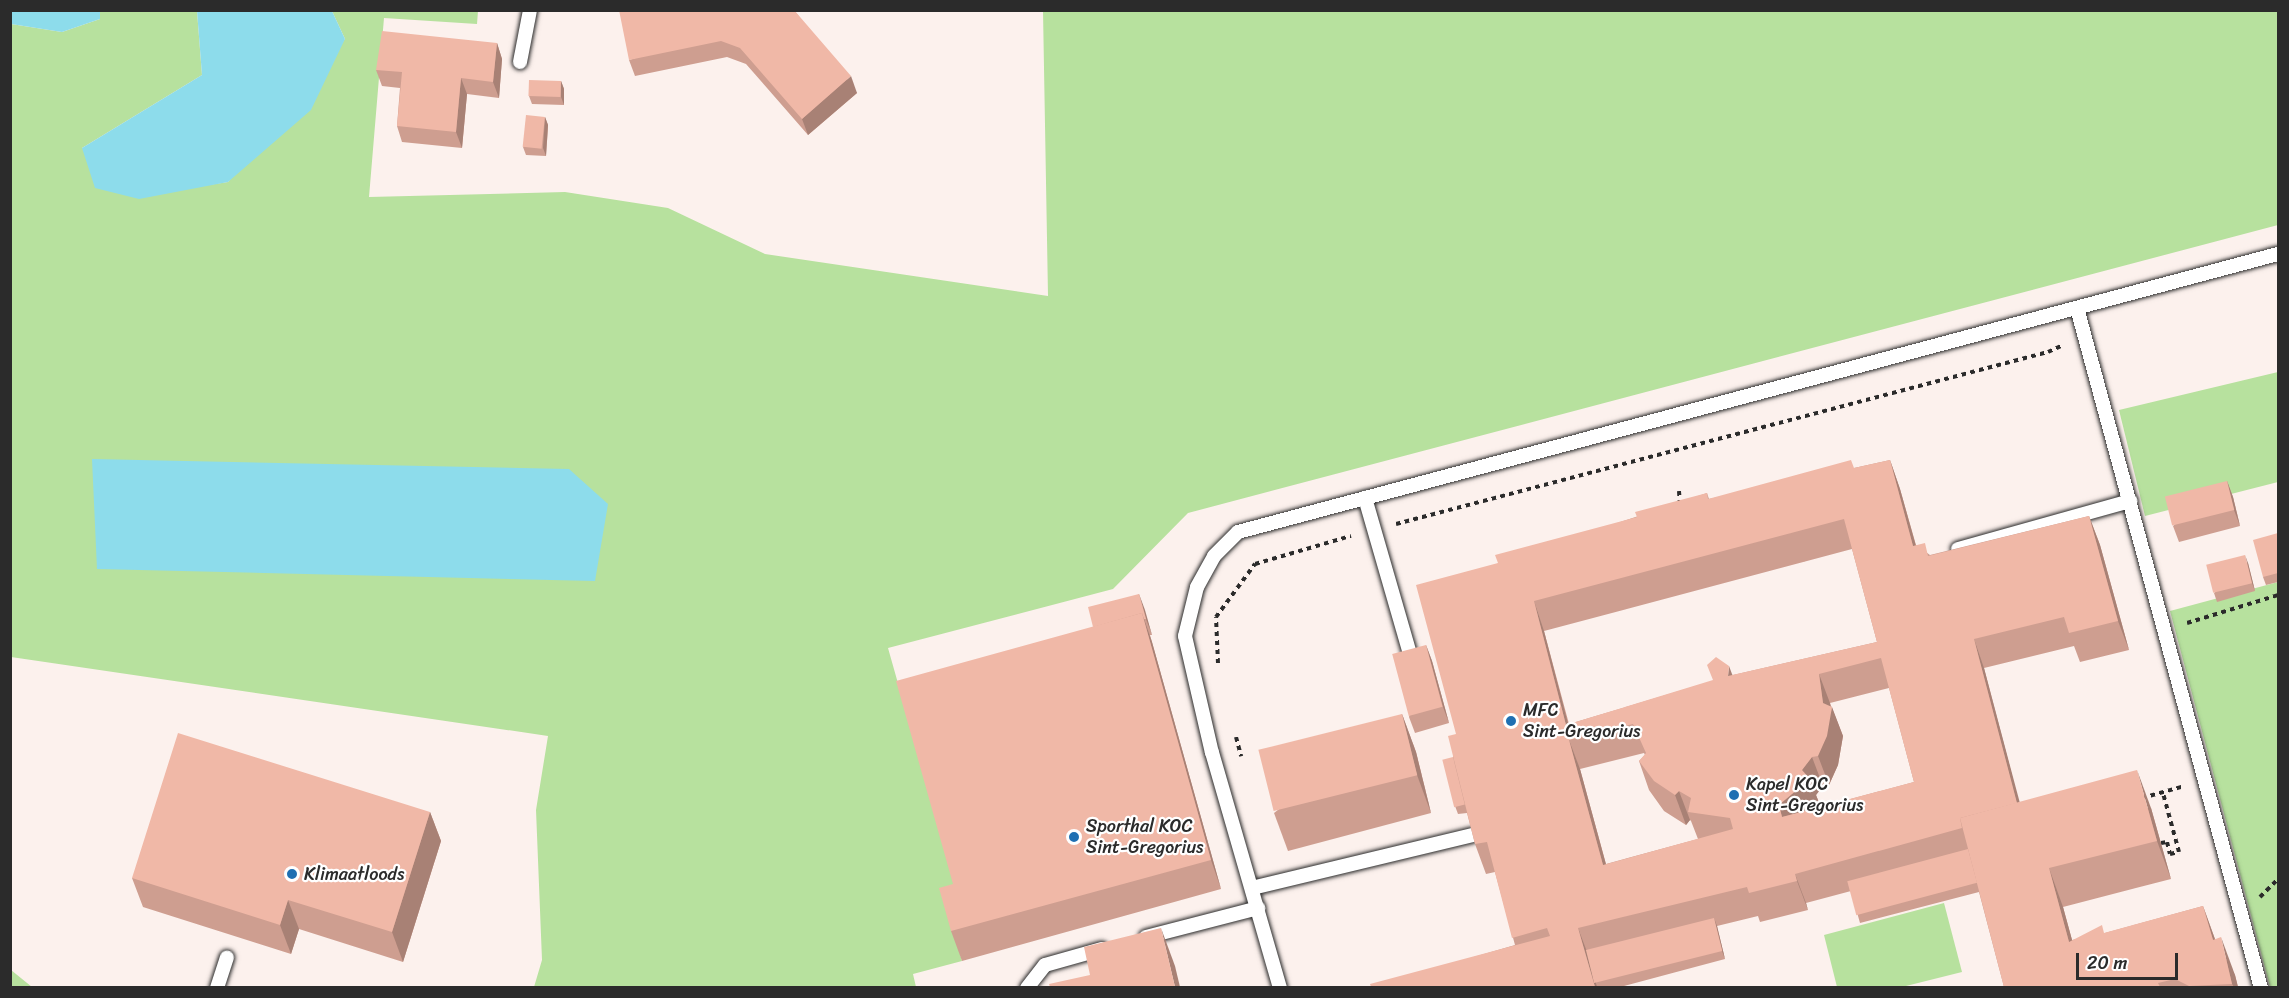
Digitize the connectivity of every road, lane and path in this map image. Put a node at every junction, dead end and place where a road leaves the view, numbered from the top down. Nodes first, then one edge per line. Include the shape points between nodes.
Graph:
1 (531, 10) edge
2 (520, 62) dead end
3 (2278, 254) edge
4 (2077, 308) junction
5 (2085, 337) junction
6 (1679, 491) dead end
7 (1365, 498) junction
8 (2130, 501) junction
9 (1680, 512) edge
10 (1374, 530) junction
11 (1956, 550) edge
12 (2278, 596) edge
13 (2165, 630) junction
14 (1411, 657) edge
15 (1219, 671) dead end
16 (1235, 732) dead end
17 (1244, 767) dead end
18 (2205, 781) junction
19 (2163, 793) junction
20 (2140, 799) edge
21 (1473, 835) edge
22 (2161, 843) dead end
23 (1252, 888) junction
24 (1258, 908) junction
25 (227, 958) dead end
26 (217, 987) edge
27 (1027, 987) edge
28 (1280, 987) edge
29 (2261, 987) edge

1 - 2 lane
3 - 4 lane
4 - 5 lane
4 - 7 lane
5 - 8 lane
5 - 10 path via 2048,352
6 - 9 path
7 - 10 lane
7 - 23 lane via 1238,532 1214,556 1197,587 1185,636 1212,753
8 - 11 lane
8 - 13 lane
10 - 14 lane
10 - 15 path via 1255,564 1216,618
12 - 13 path
13 - 18 lane
16 - 17 path
18 - 19 path
18 - 29 lane
19 - 20 path
19 - 22 path via 2179,852 2170,855 2167,842
21 - 23 lane
23 - 24 lane
24 - 27 lane via 1045,964
24 - 28 lane
25 - 26 lane

